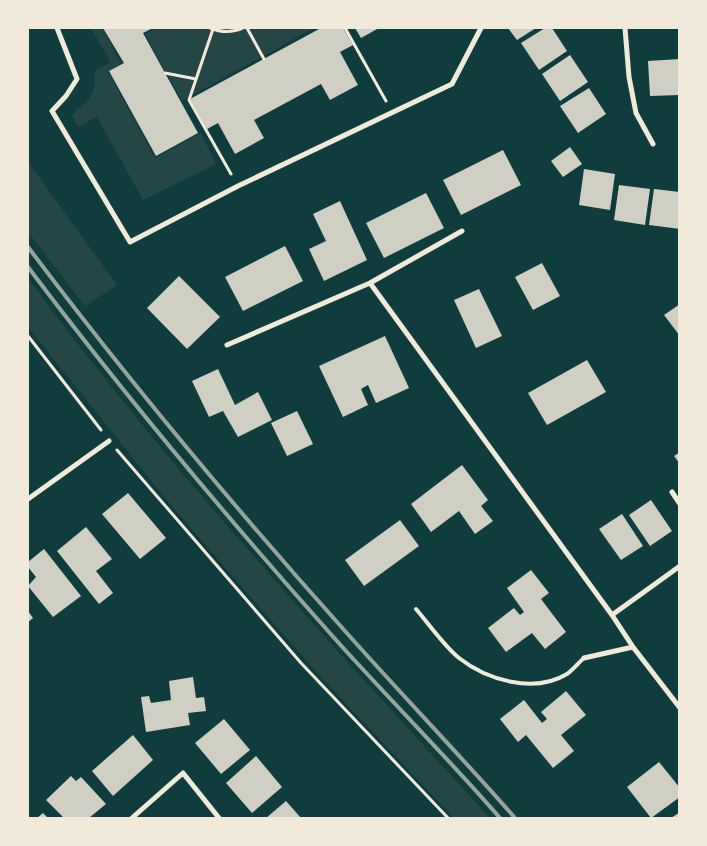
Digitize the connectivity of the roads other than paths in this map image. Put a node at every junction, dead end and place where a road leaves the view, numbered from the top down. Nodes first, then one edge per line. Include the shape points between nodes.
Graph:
1 (57, 28) edge
2 (481, 28) edge
3 (625, 28) edge
4 (653, 144) dead end
5 (462, 231) dead end
6 (370, 284) junction
7 (227, 345) dead end
8 (109, 441) road end
9 (672, 492) dead end
10 (28, 499) edge
11 (680, 504) edge
12 (680, 566) edge
13 (416, 609) dead end
14 (612, 615) junction
15 (633, 647) junction
16 (584, 658) joint
17 (680, 708) edge
18 (132, 818) edge
19 (219, 818) edge

1 - 2 street via 77,79 52,110 130,242 238,186 452,84
3 - 4 street via 636,113
5 - 6 street
6 - 7 street
6 - 14 street
8 - 10 street
9 - 11 street
12 - 14 street
13 - 16 lane via 458,657 487,675 516,683 546,682 567,674
14 - 15 street
15 - 16 street
15 - 17 street
18 - 19 street via 183,772

